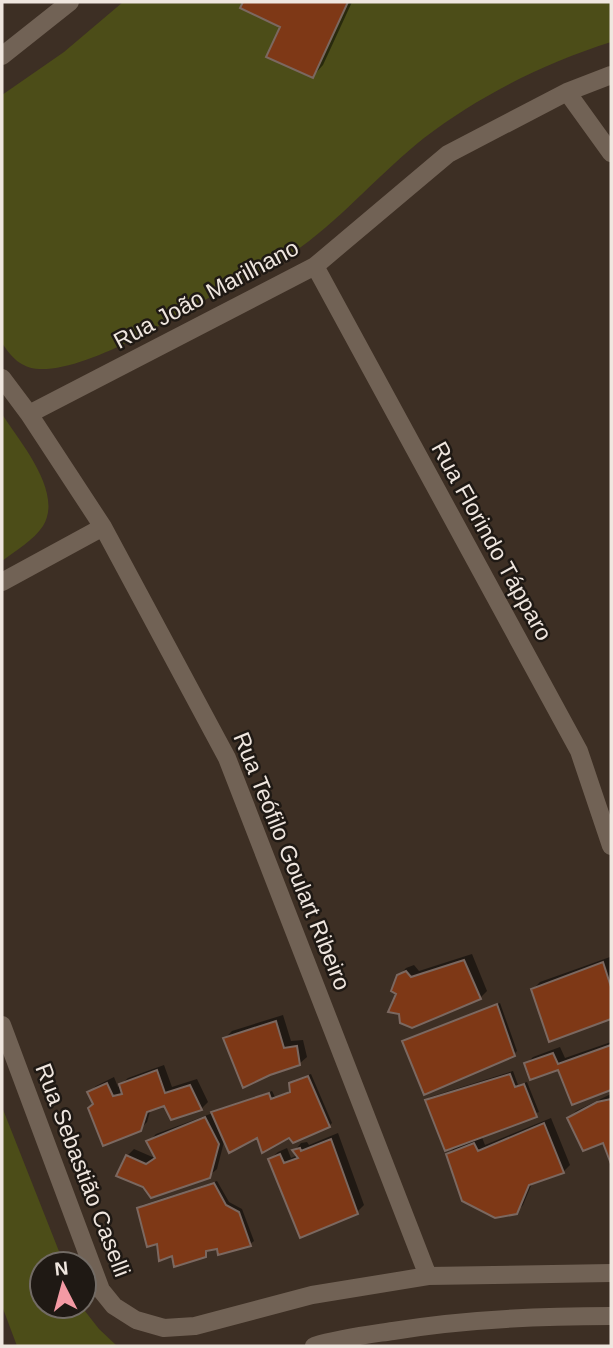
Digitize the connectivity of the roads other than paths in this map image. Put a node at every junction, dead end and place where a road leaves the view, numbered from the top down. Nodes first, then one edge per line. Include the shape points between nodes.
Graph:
1 (70, 2) edge
2 (2, 56) edge
3 (611, 75) edge
4 (567, 92) junction
5 (611, 153) edge
6 (315, 266) junction
7 (2, 378) edge
8 (29, 414) junction
9 (103, 527) junction
10 (2, 582) edge
11 (611, 846) edge
12 (2, 1025) edge
13 (611, 1273) edge
14 (428, 1276) junction
15 (611, 1316) edge
16 (314, 1346) edge

1 - 2 street
3 - 4 street, Rua João Marilhano
4 - 5 street
4 - 6 street, Rua João Marilhano via 448,154
6 - 8 street, Rua João Marilhano
6 - 11 street, Rua Florindo Tápparo via 579,751
7 - 8 street, Rua Teófilo Goulart Ribeiro
8 - 9 street, Rua Teófilo Goulart Ribeiro
9 - 10 street
9 - 14 street, Rua Teófilo Goulart Ribeiro via 227,758
12 - 14 street, Rua Sebastião Caselli via 101,1290 114,1306 136,1320 164,1328 195,1326 312,1295
13 - 14 street
15 - 16 street via 450,1322

